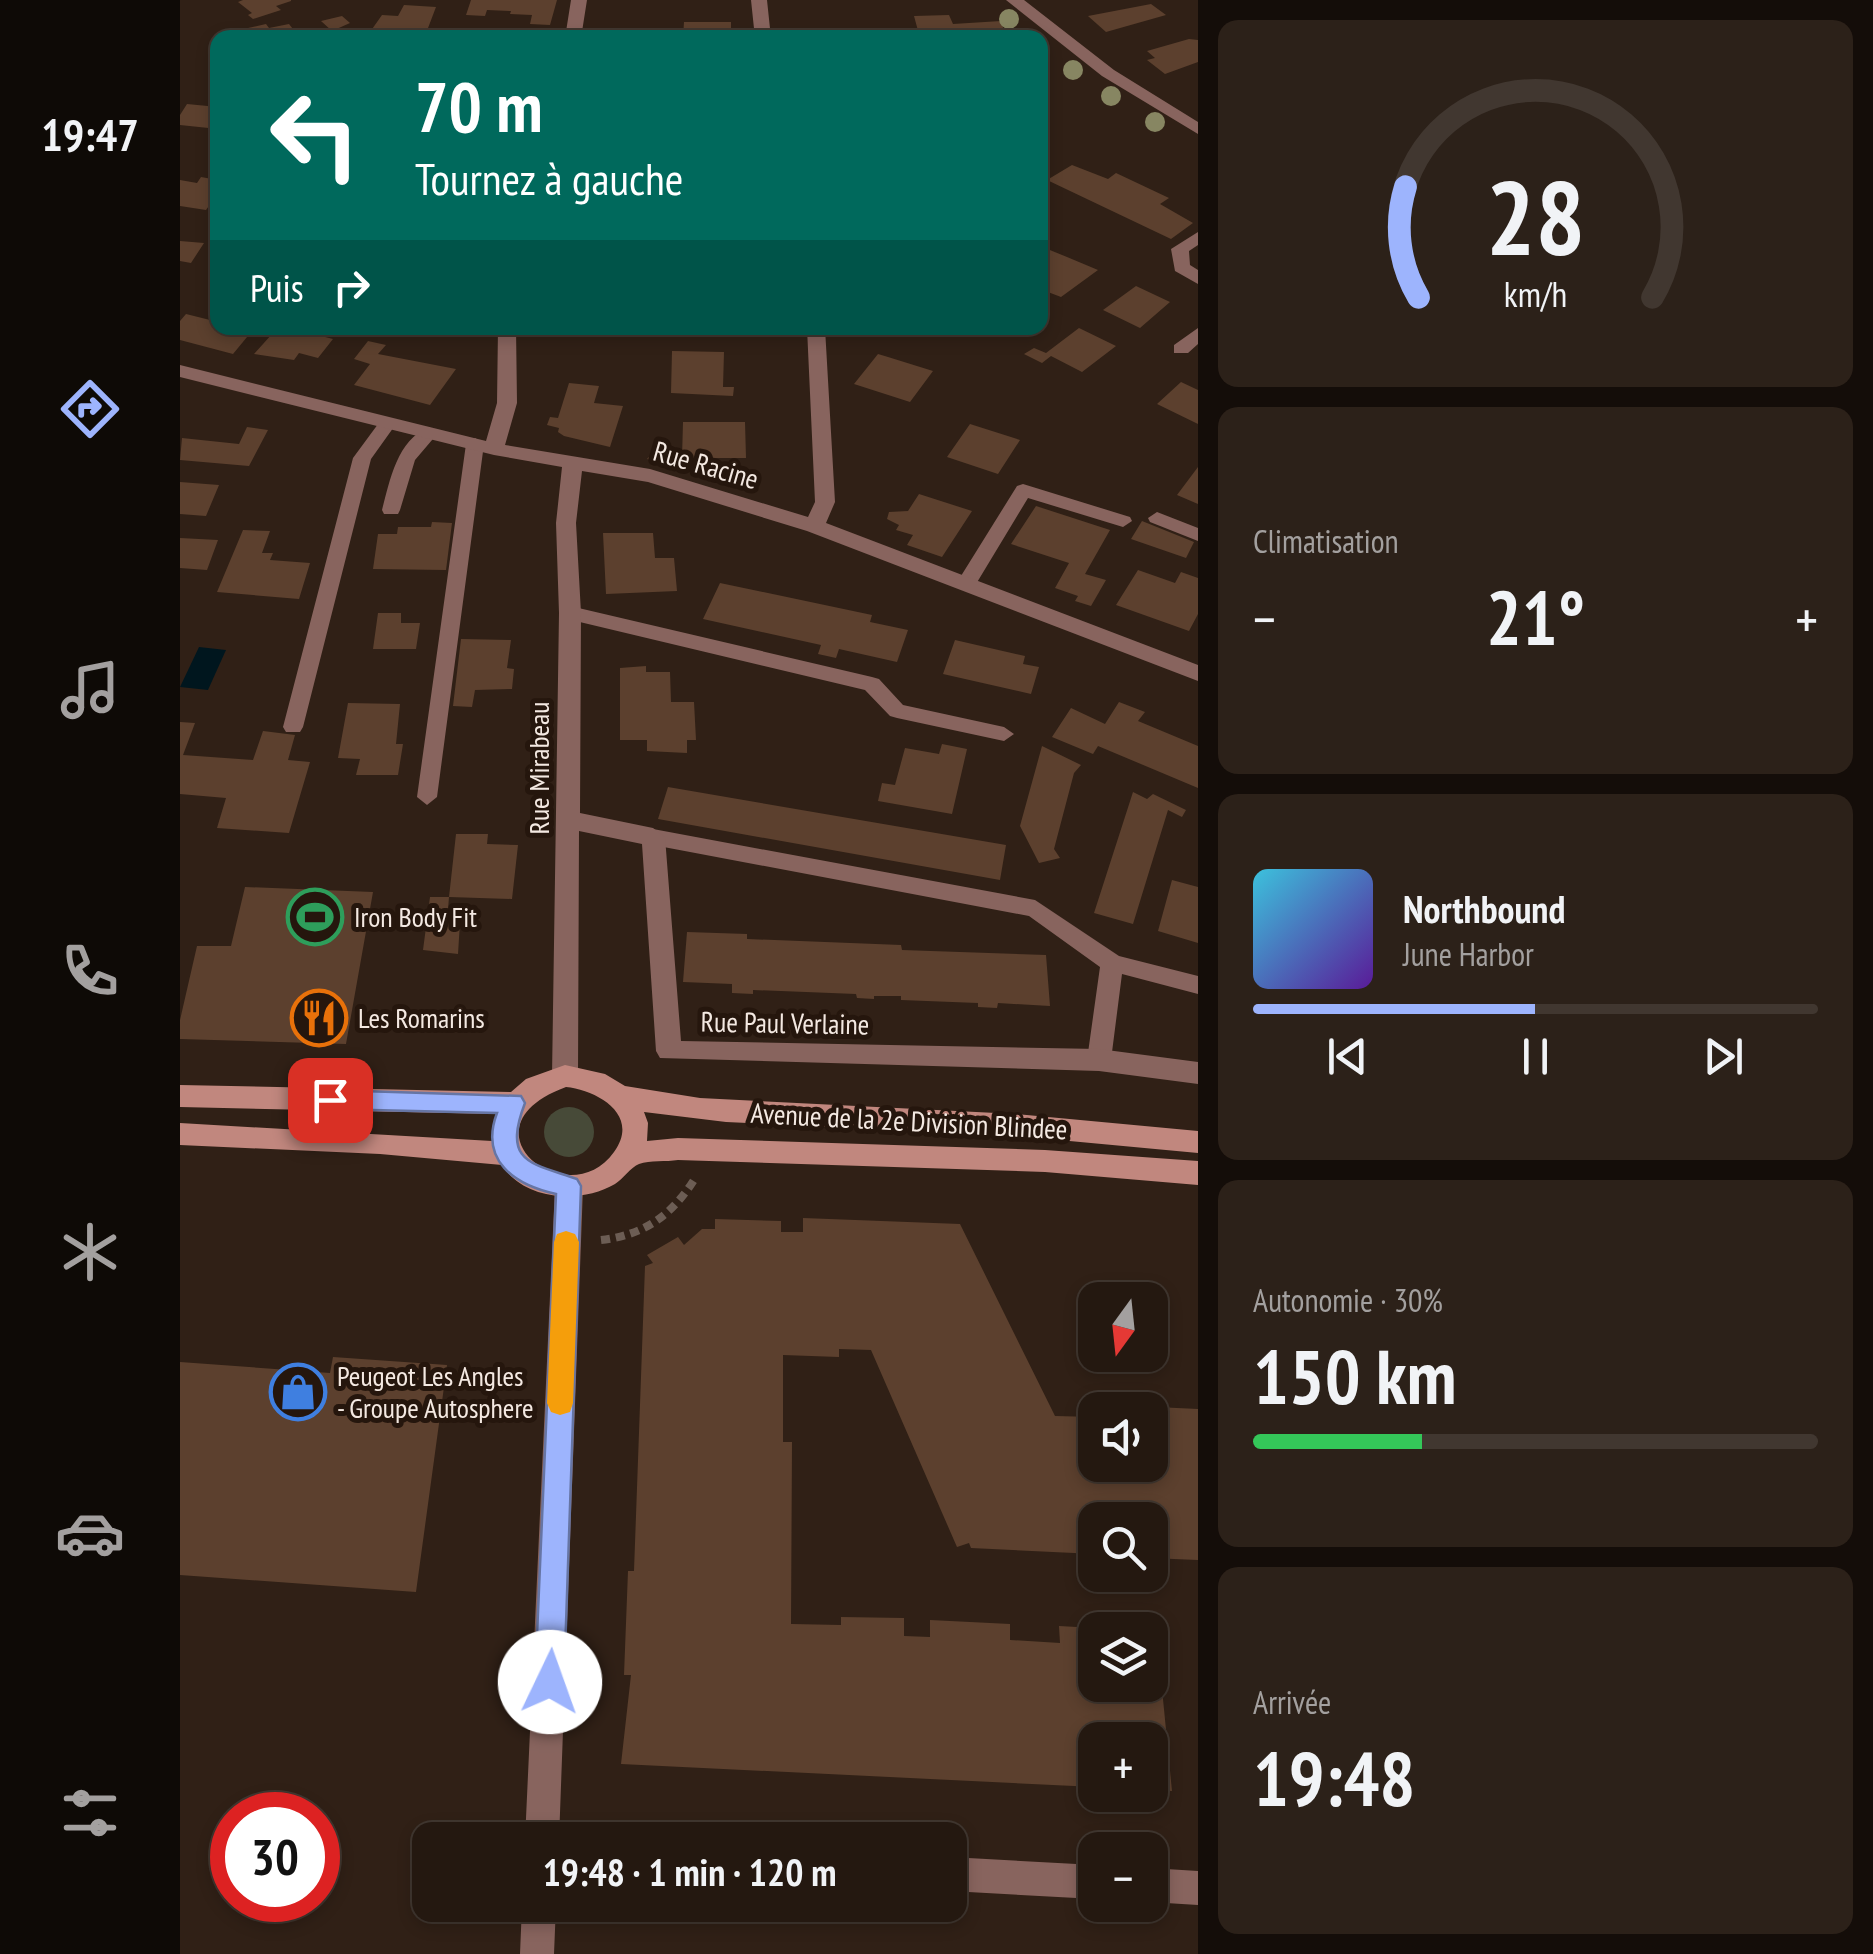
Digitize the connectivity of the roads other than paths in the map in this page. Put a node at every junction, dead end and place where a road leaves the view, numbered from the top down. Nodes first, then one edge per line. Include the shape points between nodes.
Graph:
1 (579, 0) edge
2 (759, 0) edge
3 (1014, 0) edge
4 (574, 30) edge
5 (762, 30) edge
6 (1198, 129) edge
7 (1198, 237) edge
8 (1198, 278) edge
9 (1198, 334) edge
10 (507, 335) edge
11 (816, 335) edge
12 (1181, 349) dead end
13 (180, 372) edge
14 (387, 424) junction
15 (428, 433) junction
16 (484, 446) junction
17 (573, 462) junction
18 (391, 510) dead end
19 (1157, 518) dead end
20 (1123, 521) dead end
21 (814, 526) junction
22 (1198, 535) edge
23 (966, 584) junction
24 (570, 613) junction
25 (1198, 672) edge
26 (293, 726) dead end
27 (1004, 734) dead end
28 (427, 797) dead end
29 (569, 820) junction
30 (653, 837) junction
31 (1112, 963) junction
32 (1198, 985) edge
33 (1099, 1060) junction
34 (1198, 1073) edge
35 (565, 1076) junction
36 (180, 1096) edge
37 (621, 1096) junction
38 (513, 1103) junction
39 (180, 1134) edge
40 (1198, 1142) edge
41 (507, 1154) junction
42 (628, 1154) junction
43 (1198, 1173) edge
44 (569, 1186) junction
45 (543, 1822) edge
46 (967, 1875) edge
47 (1078, 1881) edge
48 (1168, 1886) edge
49 (1198, 1888) edge
50 (538, 1922) edge
51 (537, 1954) edge

1 - 4 street
2 - 5 street
3 - 6 street via 1108,73
7 - 8 street via 1180,250 1181,267
9 - 12 street
10 - 16 street via 507,403
11 - 21 street via 826,502
13 - 14 street, Rue Racine
14 - 15 street, Rue Racine
14 - 26 lane via 362,458
15 - 16 street, Rue Racine
15 - 18 lane via 406,458
16 - 17 street, Rue Racine
16 - 28 lane
17 - 21 street, Rue Racine via 650,476
17 - 24 street, Rue Mirabeau via 566,523
19 - 22 lane
20 - 23 lane via 1023,490
21 - 23 street, Rue Racine
23 - 25 street, Rue Racine
24 - 27 lane via 872,684 897,711
24 - 29 street, Rue Mirabeau
29 - 30 street
29 - 35 street, Rue Mirabeau
30 - 31 lane via 1036,909
30 - 33 street, Rue Paul Verlaine via 669,1051
31 - 32 lane
31 - 33 lane
33 - 34 street, Rue Paul Verlaine
35 - 37 main road via 597,1080
35 - 38 main road via 527,1089
36 - 38 main road
37 - 40 main road, Avenue de la 2e Division Blindee via 741,1112
37 - 42 main road via 633,1113
38 - 41 main road via 504,1128
39 - 41 main road
41 - 44 main road via 532,1178
42 - 43 main road, Avenue de la 2e Division Blindee via 678,1149 1026,1160
42 - 44 main road via 614,1171
44 - 45 street
46 - 47 street
48 - 49 street
50 - 51 street

